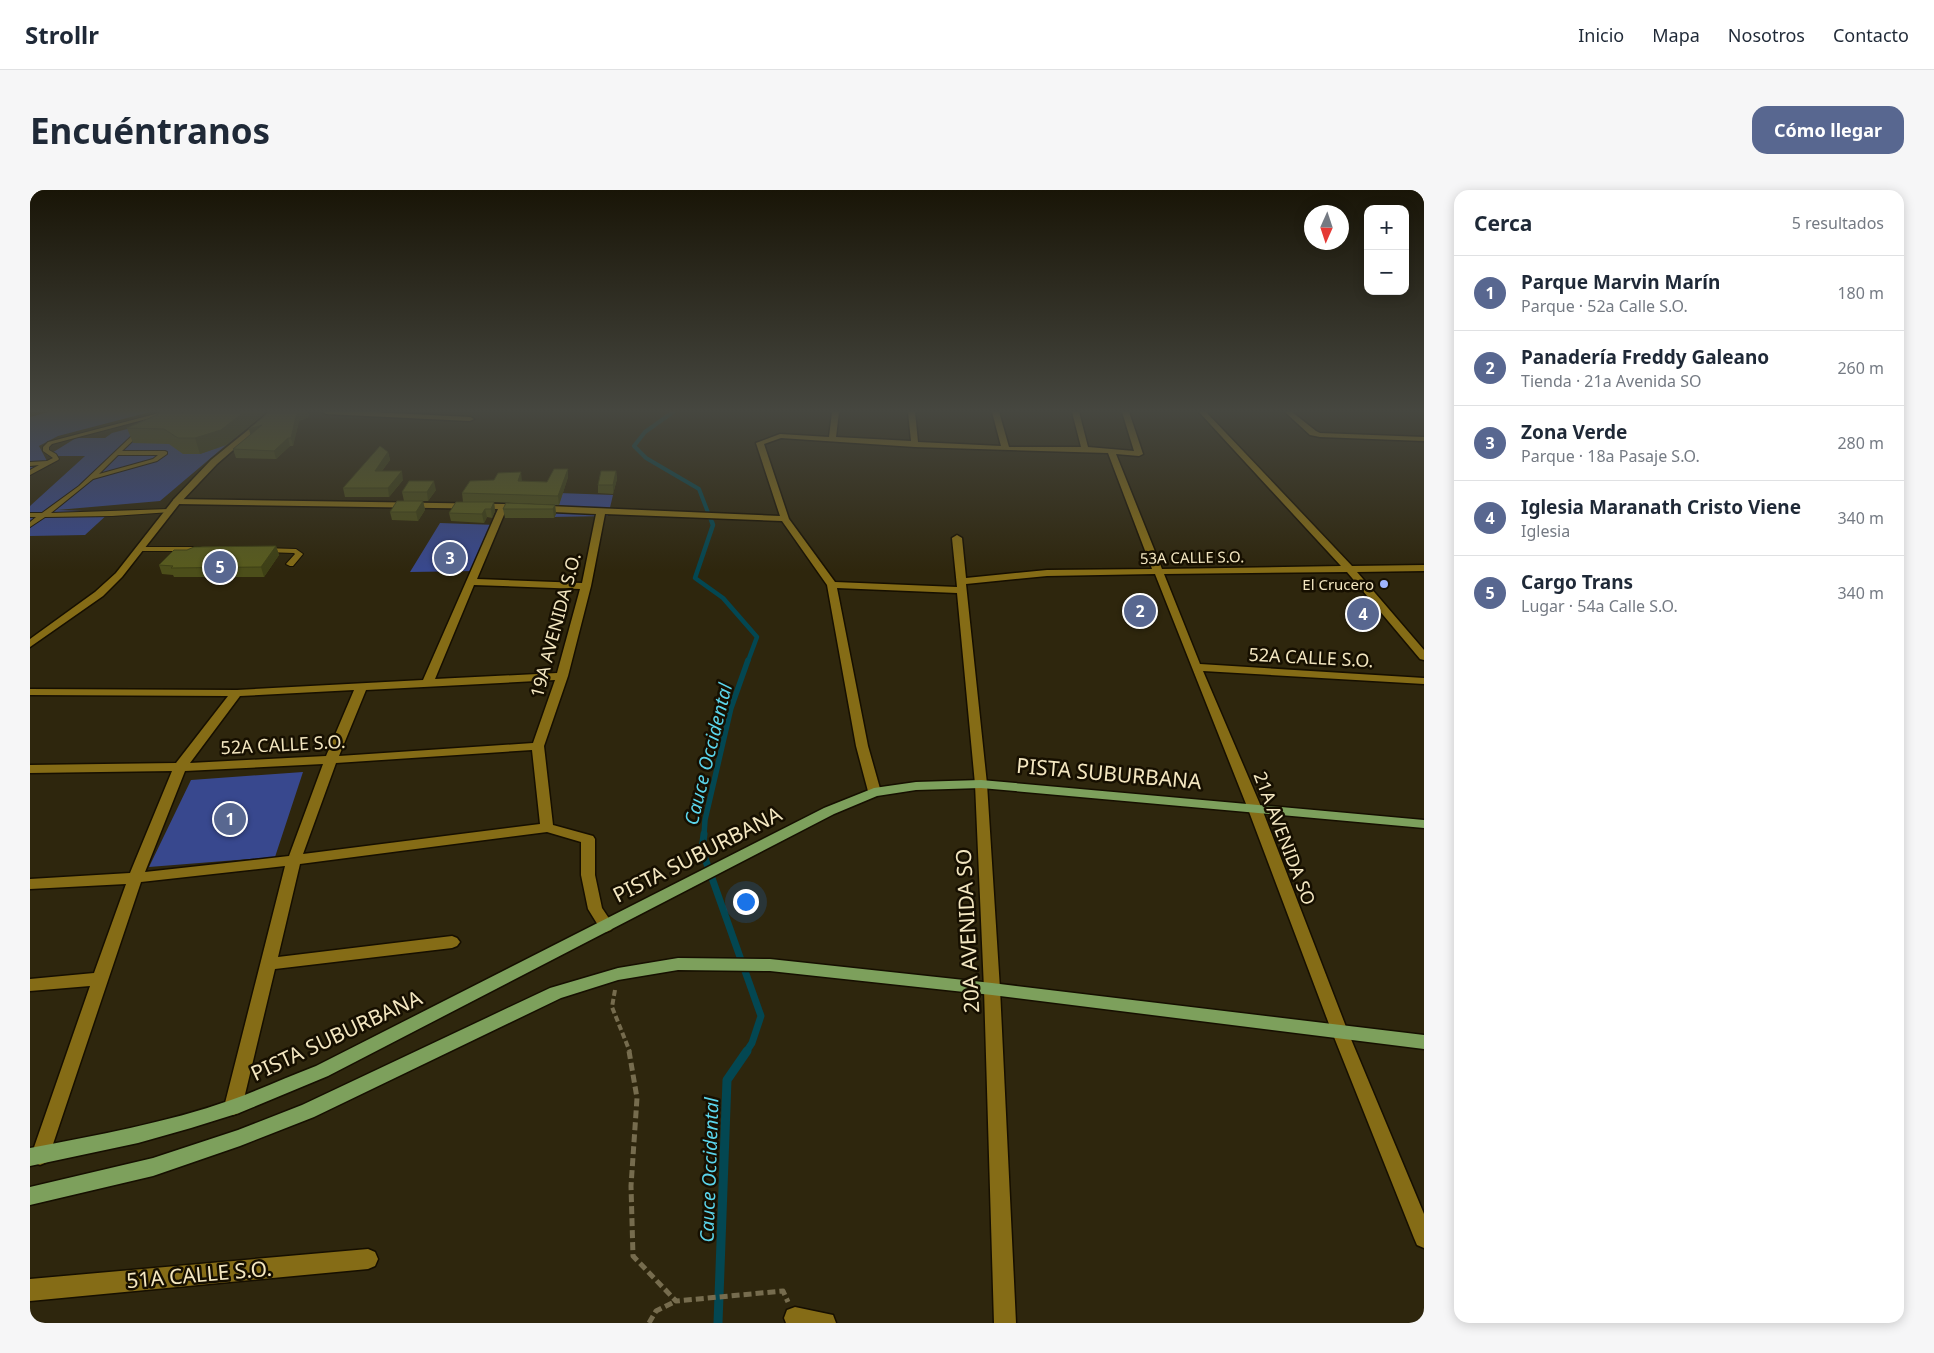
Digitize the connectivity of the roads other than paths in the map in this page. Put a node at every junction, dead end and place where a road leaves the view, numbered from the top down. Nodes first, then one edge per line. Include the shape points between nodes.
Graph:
1 (46, 465) edge
2 (104, 465) edge
3 (137, 465) edge
4 (211, 465) edge
5 (767, 465) edge
6 (1116, 465) edge
7 (1253, 465) edge
8 (30, 473) edge
9 (90, 478) junction
10 (177, 500) junction
11 (503, 507) junction
12 (169, 511) junction
13 (601, 511) junction
14 (30, 515) edge
15 (46, 515) junction
16 (785, 519) junction
17 (30, 525) edge
18 (957, 538) dead end
19 (140, 549) junction
20 (210, 550) edge
21 (259, 550) edge
22 (290, 564) dead end
23 (1424, 568) edge
24 (1350, 570) junction
25 (1159, 572) junction
26 (471, 582) junction
27 (832, 585) junction
28 (586, 586) junction
29 (960, 586) junction
30 (30, 644) edge
31 (1424, 657) edge
32 (1196, 667) junction
33 (562, 676) junction
34 (1424, 681) edge
35 (428, 682) junction
36 (361, 688) junction
37 (30, 692) edge
38 (237, 692) junction
39 (538, 746) junction
40 (331, 760) junction
41 (180, 767) junction
42 (30, 769) edge
43 (981, 784) junction
44 (874, 792) junction
45 (1254, 809) junction
46 (1424, 824) edge
47 (547, 828) junction
48 (294, 860) junction
49 (135, 878) junction
50 (30, 884) edge
51 (606, 926) junction
52 (452, 942) dead end
53 (270, 964) junction
54 (100, 979) junction
55 (30, 986) edge
56 (992, 989) junction
57 (1340, 1032) junction
58 (1424, 1042) edge
59 (233, 1107) junction
60 (35, 1156) edge
61 (30, 1196) edge
62 (1424, 1238) edge
63 (368, 1259) dead end
64 (30, 1290) edge
65 (795, 1318) dead end
66 (825, 1323) edge
67 (1005, 1323) edge

1 - 8 lane
2 - 9 lane
3 - 9 lane
4 - 10 street
5 - 16 street
6 - 25 street, 21A AVENIDA SO
7 - 24 street
9 - 15 lane
10 - 11 street
10 - 12 street
11 - 13 street
11 - 26 street
12 - 15 lane
12 - 19 street
13 - 16 street
13 - 28 street, 19A AVENIDA S.O.
14 - 15 lane
15 - 17 lane
16 - 27 street
18 - 29 street, 20A AVENIDA SO
19 - 20 lane
19 - 30 street via 99,594
21 - 22 lane via 296,551 299,554
23 - 24 street, 53A CALLE S.O.
24 - 25 street, 53A CALLE S.O.
24 - 31 street
25 - 29 street, 53A CALLE S.O. via 1047,574
25 - 32 street, 21A AVENIDA SO
26 - 28 street
26 - 35 street
27 - 29 street, 53A CALLE S.O.
27 - 44 street via 862,746
28 - 33 street, 19A AVENIDA S.O.
29 - 43 street, 20A AVENIDA SO
32 - 34 street, 52A CALLE S.O.
32 - 45 street, 21A AVENIDA SO
33 - 35 street
33 - 39 street, 19A AVENIDA S.O.
35 - 36 street
36 - 38 street
36 - 40 street
37 - 38 street
38 - 41 street
39 - 40 street, 52A CALLE S.O.
39 - 47 street
40 - 41 street, 52A CALLE S.O.
40 - 48 street
41 - 42 street, 52A CALLE S.O.
41 - 49 street
43 - 44 main road, PISTA SUBURBANA via 916,786
43 - 45 main road, PISTA SUBURBANA
43 - 56 street, 20A AVENIDA SO
44 - 51 main road, PISTA SUBURBANA via 829,811
45 - 46 main road, PISTA SUBURBANA
45 - 57 street, 21A AVENIDA SO
47 - 48 street
47 - 51 street via 588,839 588,875 595,909
48 - 49 street
48 - 53 street
49 - 50 street
49 - 54 street
51 - 59 main road, PISTA SUBURBANA via 322,1071
52 - 53 street
53 - 59 street
54 - 55 street
54 - 60 street
56 - 57 main road
56 - 61 main road via 770,965 678,964 618,974 556,993 308,1111 240,1138 153,1167
56 - 67 street, 20A AVENIDA SO
57 - 58 main road
57 - 62 street, 21A AVENIDA SO
59 - 60 main road, PISTA SUBURBANA via 138,1135
63 - 64 street, 51A CALLE S.O.
65 - 66 street

